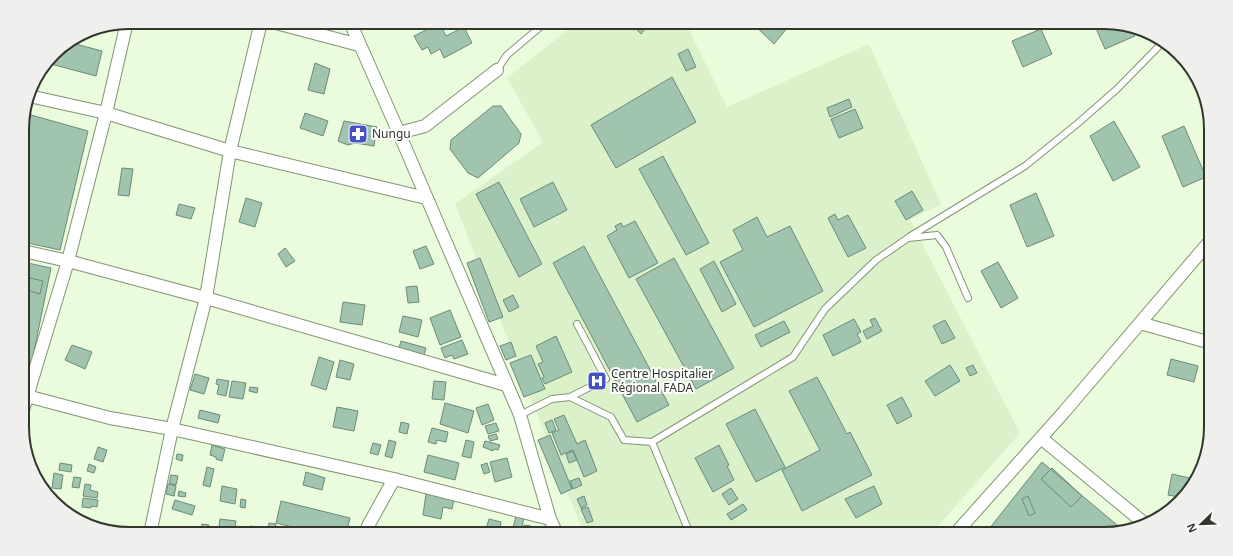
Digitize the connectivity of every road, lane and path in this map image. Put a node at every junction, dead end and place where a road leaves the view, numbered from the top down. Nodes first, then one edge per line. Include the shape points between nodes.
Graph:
1 (125, 29) edge
2 (259, 29) edge
3 (298, 29) edge
4 (353, 29) edge
5 (538, 29) edge
6 (359, 45) junction
7 (1159, 46) edge
8 (497, 70) joint
9 (34, 97) edge
10 (106, 113) junction
11 (399, 133) junction
12 (230, 151) junction
13 (426, 198) junction
14 (908, 238) junction
15 (1204, 248) edge
16 (29, 253) edge
17 (68, 261) junction
18 (206, 298) junction
19 (968, 298) dead end
20 (1140, 323) junction
21 (577, 324) dead end
22 (1204, 341) edge
23 (29, 380) edge
24 (506, 385) junction
25 (29, 396) edge
26 (570, 397) junction
27 (520, 415) junction
28 (172, 429) junction
29 (1041, 438) junction
30 (652, 442) junction
31 (394, 479) junction
32 (550, 519) junction
33 (1141, 520) edge
34 (151, 527) edge
35 (368, 527) edge
36 (554, 527) edge
37 (687, 527) edge
38 (961, 527) edge

1 - 10 street
2 - 12 street
3 - 6 street
4 - 6 street
5 - 8 lane via 507,55
6 - 11 street
7 - 14 lane via 1117,89 1025,166
8 - 11 street via 425,126
9 - 10 street
10 - 12 street
10 - 17 street
11 - 13 street
12 - 13 street
12 - 18 street
13 - 24 street
14 - 19 lane via 937,235 946,247
14 - 30 lane via 876,260 825,310 793,357
15 - 20 street
16 - 17 street
17 - 18 street
17 - 23 street
18 - 24 street
18 - 28 street
20 - 22 street
20 - 29 street
21 - 26 lane via 606,379
24 - 27 street
25 - 28 street via 110,418
26 - 27 lane via 552,399
26 - 30 lane via 610,417 624,440
27 - 32 street
28 - 31 street
28 - 34 street
29 - 33 street
29 - 38 street
30 - 37 lane
31 - 32 street
31 - 35 street
32 - 36 street

